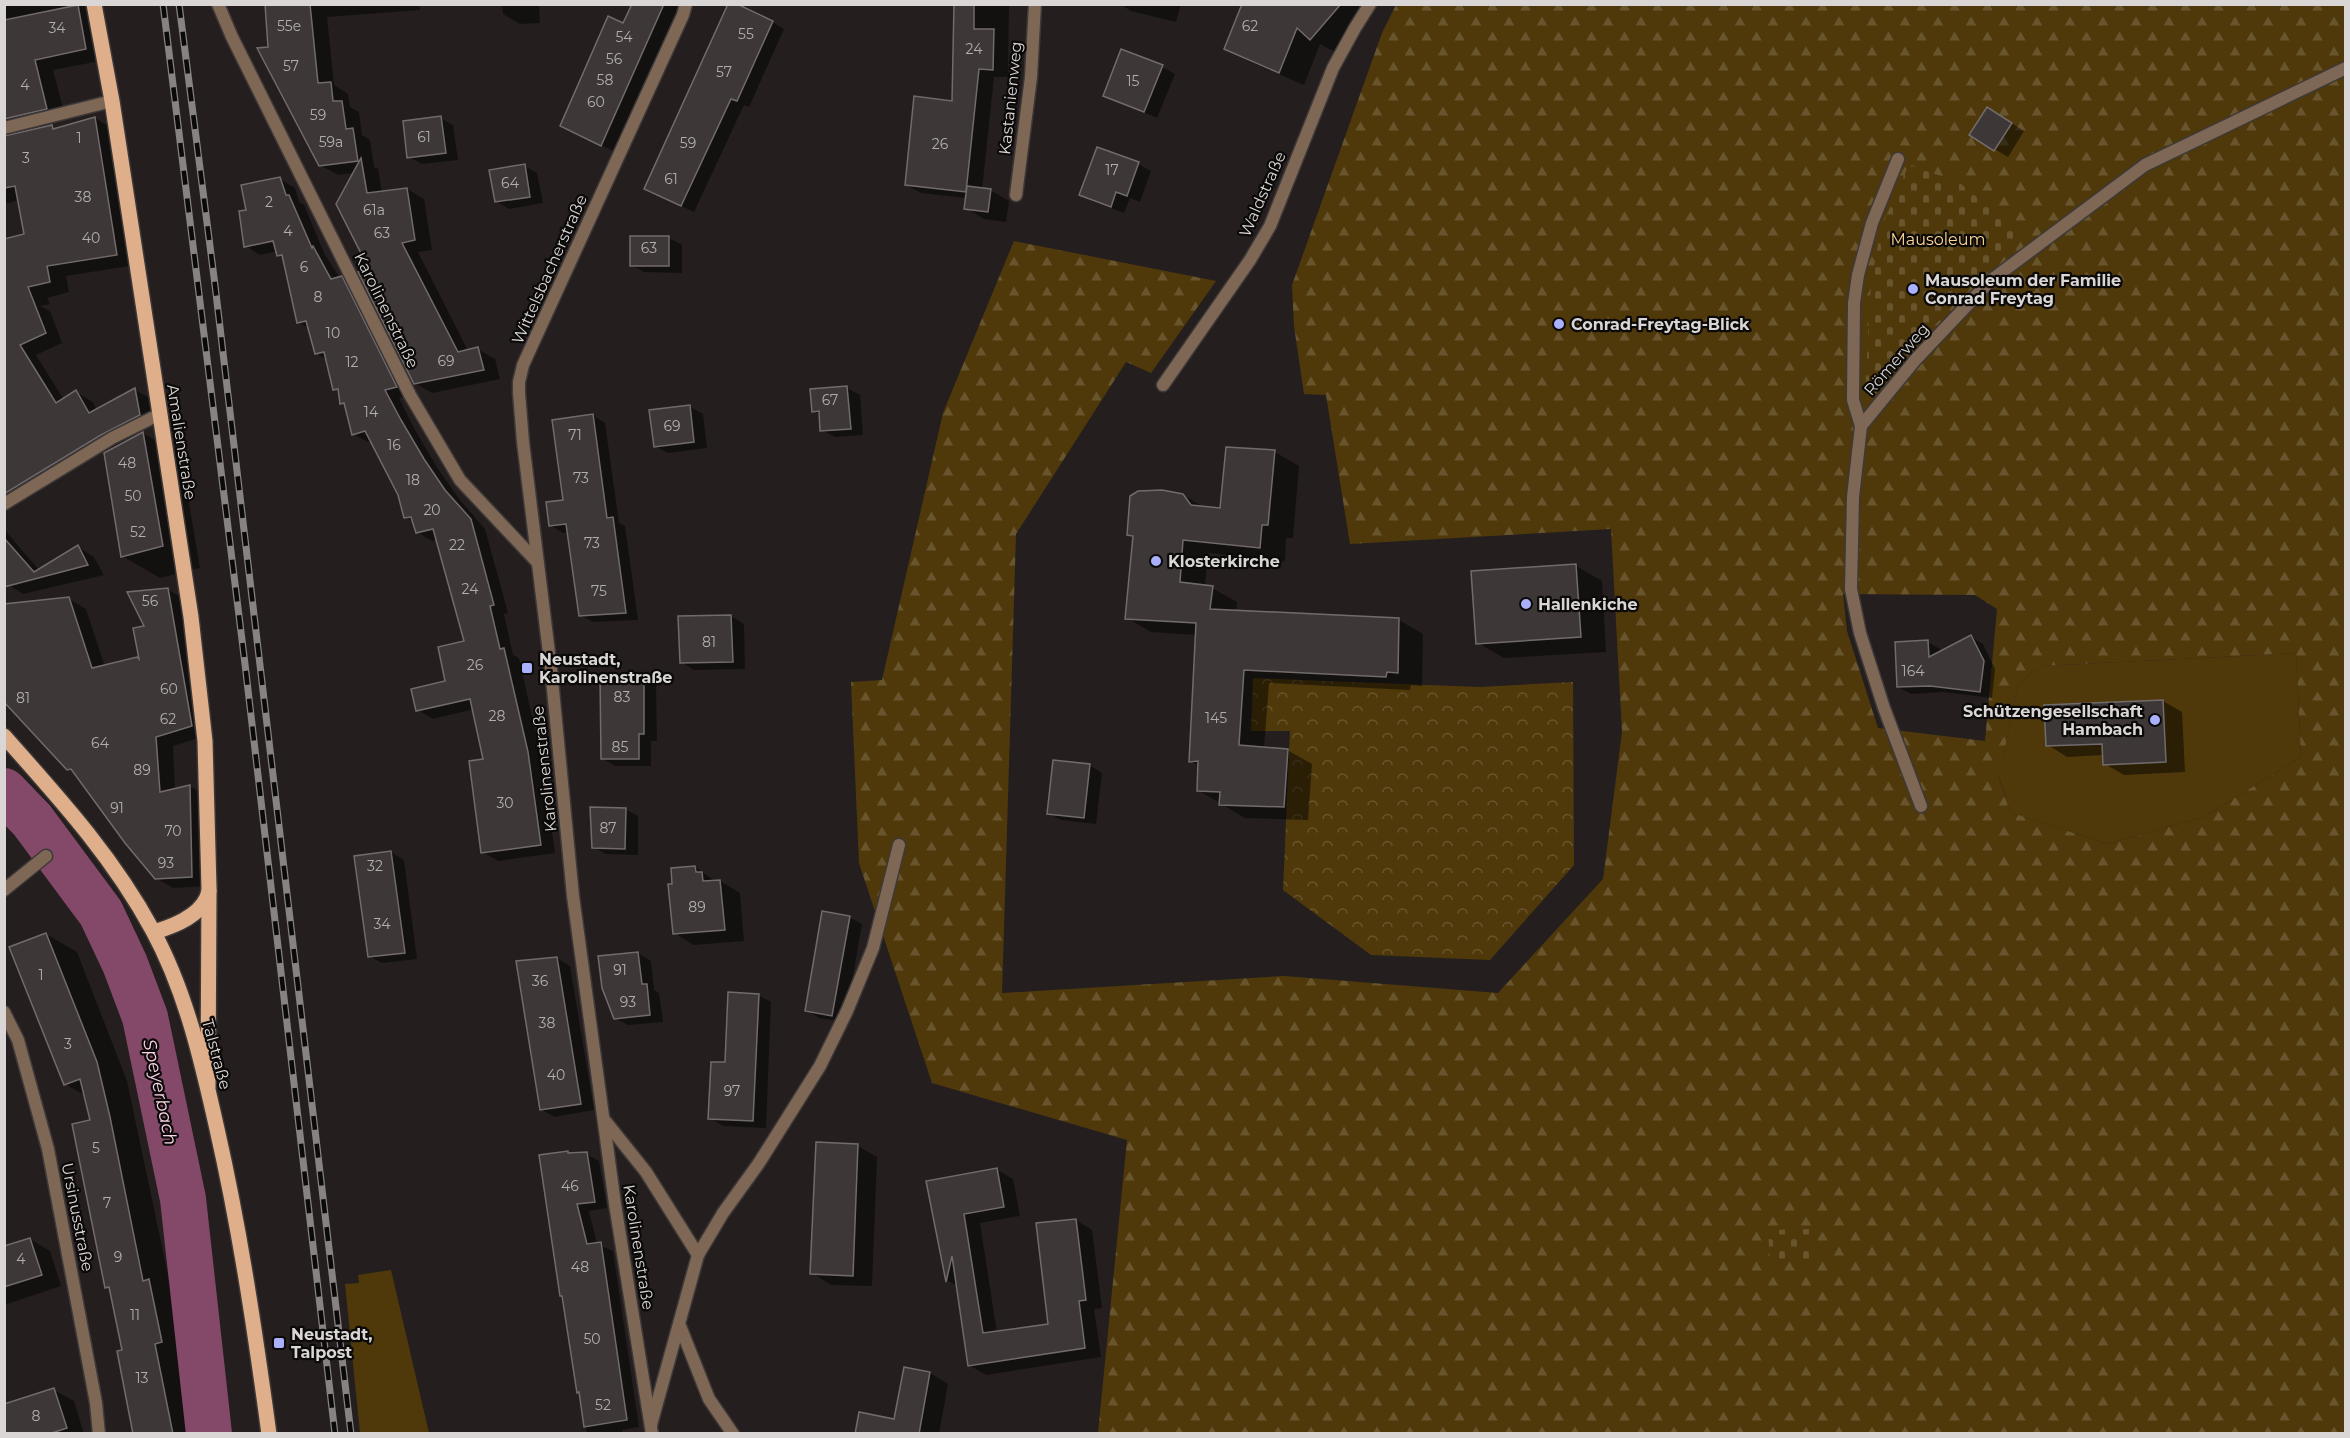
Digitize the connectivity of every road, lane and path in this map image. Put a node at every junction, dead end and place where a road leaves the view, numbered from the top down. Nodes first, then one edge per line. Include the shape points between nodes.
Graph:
1 (94, 4) edge
2 (218, 4) edge
3 (686, 4) edge
4 (1035, 4) edge
5 (1370, 4) edge
6 (2346, 68) edge
7 (112, 101) junction
8 (4, 129) edge
9 (1898, 159) dead end
10 (1016, 195) dead end
11 (1163, 385) dead end
12 (160, 414) junction
13 (1860, 426) junction
14 (4, 504) edge
15 (538, 563) junction
16 (4, 736) edge
17 (1921, 806) dead end
18 (899, 845) dead end
19 (46, 856) dead end
20 (5, 888) edge
21 (209, 888) junction
22 (154, 932) junction
23 (4, 1012) edge
24 (208, 1087) junction
25 (606, 1122) junction
26 (698, 1255) junction
27 (680, 1326) junction
28 (651, 1429) edge
29 (99, 1434) edge
30 (269, 1434) edge
31 (733, 1434) edge

1 - 7 main road, Amalienstraße
2 - 15 street, Karolinenstraße via 410,395 460,480
3 - 15 street, Wittelsbacherstraße via 523,365 519,382 523,442
4 - 10 street, Kastanienweg via 1031,77
5 - 11 street, Waldstraße via 1333,68 1270,226
6 - 13 street, Römerweg via 2145,165 1990,281
7 - 8 street
7 - 12 main road, Amalienstraße
9 - 13 street via 1872,223 1854,303 1853,400
12 - 14 street via 112,438
12 - 21 main road, Amalienstraße via 191,617 205,741
13 - 17 street via 1853,497 1851,589 1877,686
15 - 25 street, Karolinenstraße via 573,896
16 - 22 main road, Talstraße via 100,847
18 - 26 street via 873,948 847,1011 820,1066
19 - 20 street
21 - 22 main road via 208,896 188,918
21 - 24 main road, Amalienstraße
22 - 24 main road, Talstraße via 176,979
23 - 29 street, Ursinusstraße via 18,1040 48,1149
24 - 30 main road, Talstraße via 250,1303
25 - 26 street via 646,1172
25 - 28 street, Karolinenstraße
26 - 27 street
27 - 28 street
27 - 31 street via 709,1399

